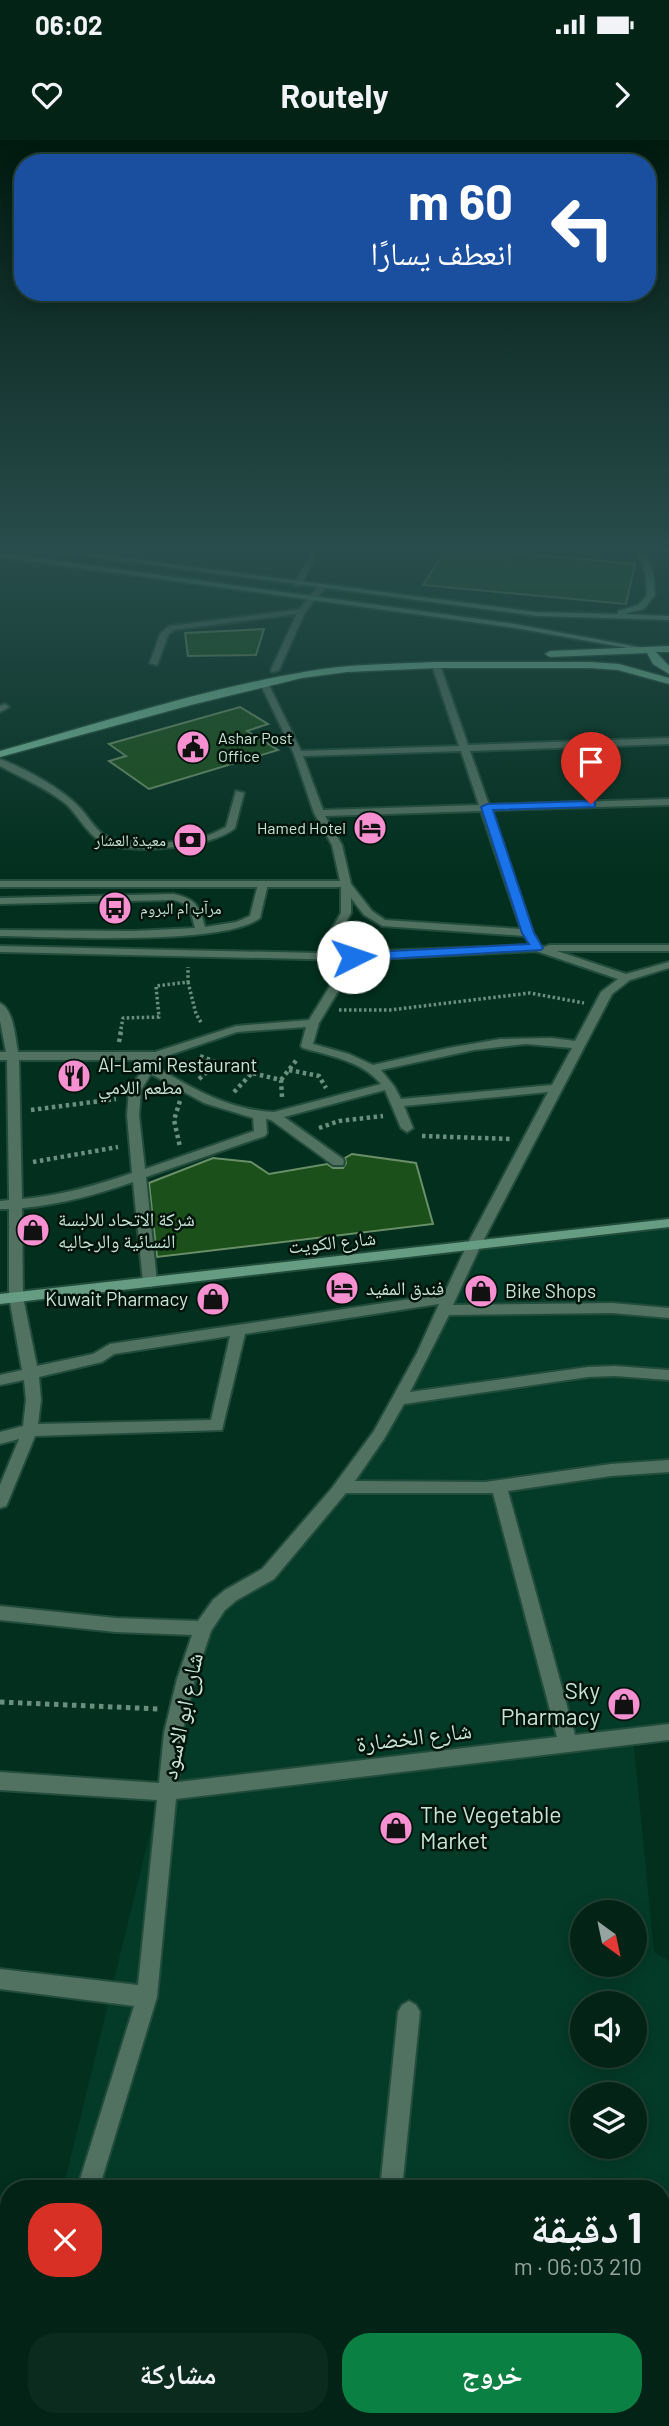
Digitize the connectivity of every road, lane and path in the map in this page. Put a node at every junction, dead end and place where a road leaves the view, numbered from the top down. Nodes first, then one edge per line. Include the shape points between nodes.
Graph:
1 (156, 658) edge
2 (281, 658) edge
3 (414, 658) edge
4 (654, 658) edge
5 (154, 663) dead end
6 (436, 665) junction
7 (275, 670) junction
8 (669, 671) edge
9 (669, 681) edge
10 (264, 683) junction
11 (669, 741) edge
12 (0, 744) edge
13 (465, 748) junction
14 (0, 754) edge
15 (298, 754) junction
16 (0, 762) edge
17 (239, 793) dead end
18 (669, 802) edge
19 (487, 807) junction
20 (319, 813) junction
21 (0, 884) edge
22 (262, 884) junction
23 (346, 884) junction
24 (0, 901) edge
25 (201, 930) junction
26 (0, 933) edge
27 (528, 933) junction
28 (537, 948) junction
29 (669, 948) edge
30 (0, 949) edge
31 (188, 953) junction
32 (322, 956) junction
33 (353, 957) junction
34 (669, 965) edge
35 (626, 978) junction
36 (188, 982) junction
37 (0, 1006) edge
38 (600, 1006) junction
39 (321, 1009) junction
40 (313, 1023) junction
41 (211, 1038) junction
42 (579, 1045) junction
43 (307, 1046) junction
44 (184, 1047) junction
45 (6, 1056) edge
46 (116, 1056) junction
47 (153, 1062) junction
48 (370, 1069) junction
49 (281, 1080) junction
50 (387, 1086) junction
51 (556, 1088) junction
52 (7, 1094) edge
53 (134, 1096) junction
54 (398, 1109) junction
55 (14, 1112) junction
56 (259, 1116) junction
57 (281, 1118) junction
58 (407, 1128) joint
59 (261, 1133) junction
60 (301, 1135) junction
61 (530, 1140) junction
62 (136, 1143) junction
63 (338, 1162) dead end
64 (14, 1165) junction
65 (139, 1174) junction
66 (7, 1204) edge
67 (668, 1226) edge
68 (474, 1245) junction
69 (150, 1282) junction
70 (16, 1297) junction
71 (0, 1299) edge
72 (447, 1304) junction
73 (669, 1313) edge
74 (239, 1329) junction
75 (29, 1374) junction
76 (669, 1374) edge
77 (0, 1380) edge
78 (400, 1399) junction
79 (29, 1430) junction
80 (0, 1438) edge
81 (669, 1466) edge
82 (499, 1486) junction
83 (342, 1487) junction
84 (0, 1502) edge
85 (0, 1613) edge
86 (203, 1628) junction
87 (0, 1702) edge
88 (178, 1710) junction
89 (669, 1732) edge
90 (568, 1743) junction
91 (0, 1781) edge
92 (165, 1792) junction
93 (0, 1979) edge
94 (147, 1997) junction
95 (410, 2012) dead end
96 (91, 2180) edge
97 (392, 2180) edge

1 - 5 street
2 - 7 street
3 - 7 main road via 343,660
4 - 8 main road
6 - 9 main road via 608,666
6 - 10 main road via 347,669
6 - 13 street
7 - 12 main road
10 - 14 main road
10 - 15 street
11 - 13 street
13 - 15 street
13 - 19 street
15 - 20 street
16 - 17 street via 71,803 91,831 115,843 186,842 222,834 230,828
18 - 19 street
19 - 20 street
19 - 27 street
20 - 23 street via 337,845
21 - 22 street
22 - 23 street
22 - 25 street via 252,921
23 - 27 street via 368,913 382,923
23 - 32 street via 346,913
24 - 25 street via 189,899
25 - 26 street
27 - 28 street
28 - 29 street
28 - 33 street
28 - 35 street
30 - 31 street
31 - 32 street
31 - 36 path
32 - 33 street
33 - 39 street
34 - 35 street
35 - 38 street, شارع ابو الاسود via 607,992
36 - 41 path via 196,1014
36 - 46 path via 156,986 159,1017 123,1018
37 - 45 street
38 - 39 path via 530,993 390,1010
38 - 42 street, شارع ابو الاسود
39 - 40 street
40 - 41 street via 236,1029
40 - 43 street
41 - 44 street
42 - 48 street via 511,1040
42 - 51 street, شارع ابو الاسود
43 - 48 street
43 - 49 path
44 - 47 street
44 - 49 path via 217,1063
45 - 46 street
45 - 52 street
46 - 47 street
47 - 53 street
47 - 56 street via 220,1106
48 - 50 street
49 - 57 path
50 - 54 street
50 - 57 street
51 - 54 street
51 - 61 street, شارع ابو الاسود
52 - 55 street
53 - 55 path
53 - 62 street
54 - 58 street
54 - 60 path
55 - 64 street
56 - 57 street
56 - 59 street
57 - 59 street
57 - 60 street
58 - 61 path via 406,1135
59 - 65 street
60 - 63 street
61 - 68 street, شارع ابو الاسود
62 - 64 path
62 - 65 street
64 - 66 street
65 - 66 street via 72,1195
65 - 69 street
66 - 70 street
67 - 68 main road, شارع الكويت
68 - 69 main road, شارع الكويت
68 - 72 street, شارع ابو الاسود
69 - 70 main road, شارع الكويت
70 - 71 main road, شارع الكويت
70 - 75 street
72 - 73 street
72 - 74 street
72 - 78 street, شارع ابو الاسود
74 - 75 street via 110,1349 97,1358
74 - 79 street via 217,1426
75 - 77 street
75 - 79 street via 33,1409
76 - 78 street via 588,1372
78 - 83 street, شارع ابو الاسود
79 - 80 street
79 - 84 street
81 - 82 street
82 - 83 street
82 - 90 street
83 - 86 street, شارع ابو الاسود via 268,1574 231,1595
85 - 86 street
86 - 88 street, شارع ابو الاسود
87 - 88 path
88 - 92 street, شارع ابو الاسود
89 - 90 street, شارع الخضارة
90 - 92 street, شارع الخضارة
91 - 92 street, شارع الخضارة
92 - 94 street, شارع ابو الاسود
93 - 94 street
94 - 96 street, شارع ابو الاسود
95 - 97 street

